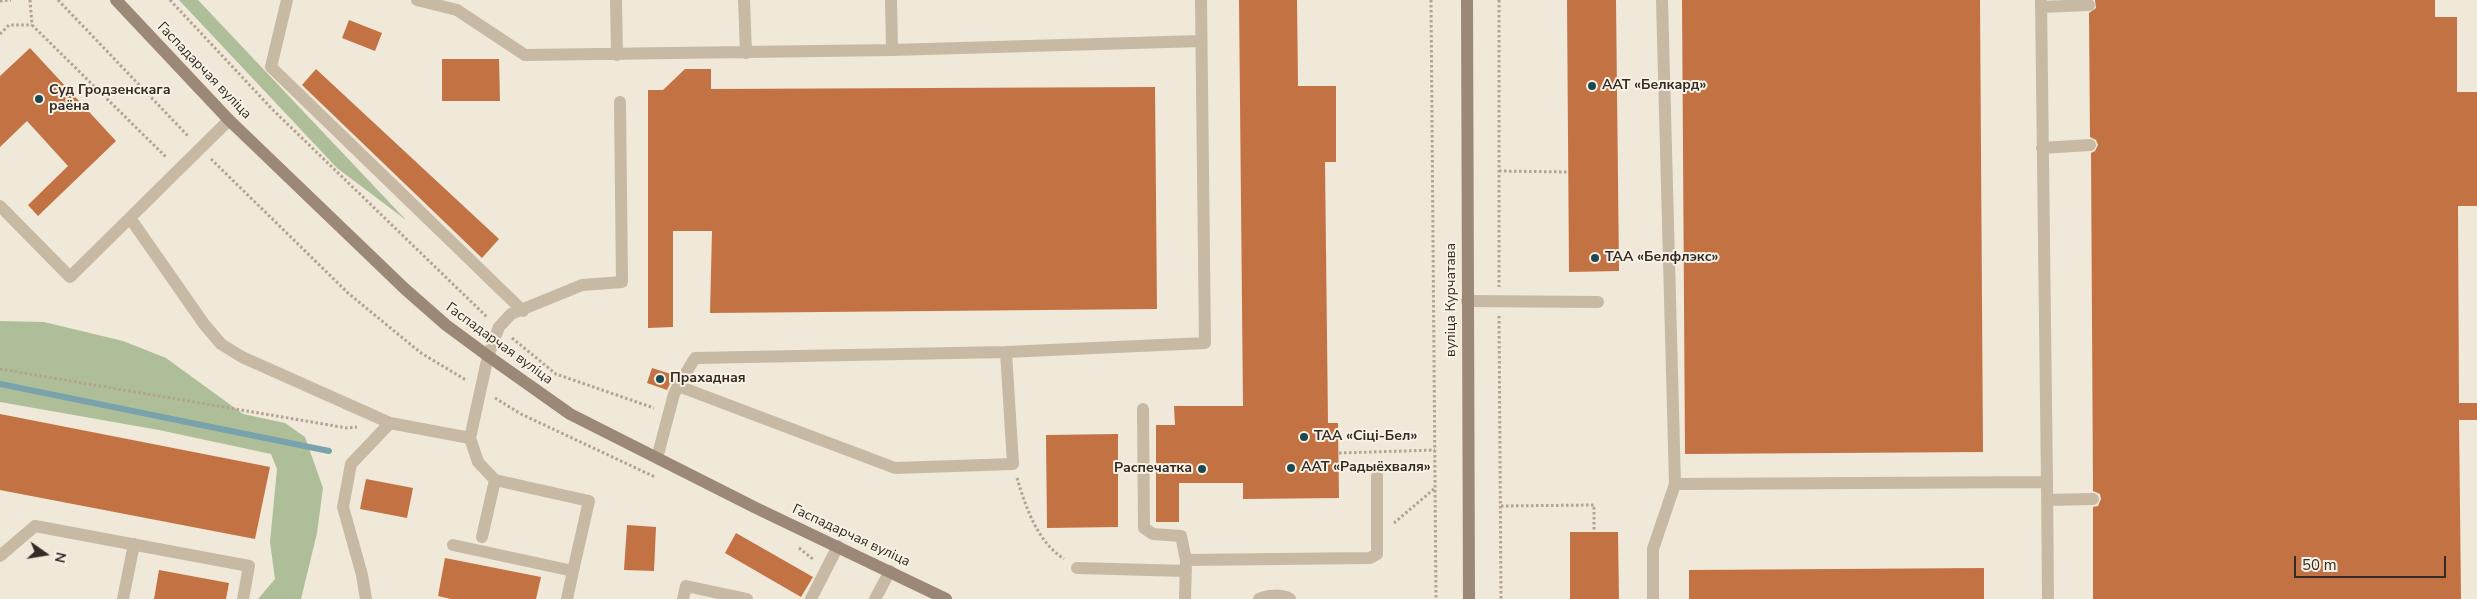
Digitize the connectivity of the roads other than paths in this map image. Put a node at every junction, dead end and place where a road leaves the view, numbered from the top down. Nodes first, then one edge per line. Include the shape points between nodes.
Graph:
1 (116, 0) edge
2 (289, 0) edge
3 (417, 0) edge
4 (616, 0) edge
5 (744, 0) edge
6 (891, 0) edge
7 (1201, 0) edge
8 (1467, 0) edge
9 (1662, 0) edge
10 (2040, 4) edge
11 (2089, 5) dead end
12 (1201, 41) junction
13 (892, 50) junction
14 (746, 53) junction
15 (617, 55) junction
16 (620, 102) dead end
17 (229, 120) junction
18 (2090, 145) dead end
19 (2042, 148) junction
20 (0, 206) edge
21 (130, 218) junction
22 (1467, 301) junction
23 (1598, 302) dead end
24 (523, 311) junction
25 (1006, 352) junction
26 (488, 356) junction
27 (678, 386) junction
28 (1143, 409) dead end
29 (390, 423) junction
30 (470, 438) junction
31 (657, 458) junction
32 (1377, 476) dead end
33 (495, 480) junction
34 (2047, 482) junction
35 (1675, 484) junction
36 (2047, 500) junction
37 (2092, 500) dead end
38 (482, 537) dead end
39 (134, 544) junction
40 (453, 545) dead end
41 (838, 546) junction
42 (0, 556) edge
43 (1186, 566) junction
44 (1076, 568) road end
45 (573, 571) junction
46 (890, 571) junction
47 (123, 599) edge
48 (243, 599) edge
49 (366, 599) edge
50 (567, 599) edge
51 (683, 599) edge
52 (747, 599) edge
53 (811, 599) edge
54 (874, 599) edge
55 (946, 599) edge
56 (1185, 599) edge
57 (1259, 599) edge
58 (1290, 599) edge
59 (1469, 599) edge
60 (1653, 599) edge
61 (2048, 599) edge

1 - 17 street, Гаспадарчая вуліца
2 - 24 lane via 271,66
3 - 15 lane via 457,10 525,55
4 - 15 lane
5 - 14 lane
6 - 13 lane
7 - 12 lane
8 - 22 street, вуліца Курчатава
9 - 35 lane
10 - 11 lane
10 - 19 lane
12 - 13 lane
12 - 25 lane via 1205,343
13 - 14 lane
14 - 15 lane
16 - 24 lane via 622,282 582,285
17 - 21 lane
17 - 26 street, Гаспадарчая вуліца via 405,289
18 - 19 lane
19 - 34 lane
20 - 21 lane via 70,277
21 - 29 lane via 221,344 242,357
22 - 23 lane
22 - 59 street, вуліца Курчатава
24 - 26 lane via 511,314 499,327
25 - 27 lane via 694,358
25 - 27 lane via 1013,464 894,468
26 - 30 lane
26 - 31 street, Гаспадарчая вуліца via 570,414
27 - 31 lane
28 - 43 lane via 1144,528 1153,534 1181,536
29 - 30 lane
29 - 49 lane via 351,464 343,507
30 - 33 lane via 478,462
31 - 41 street, Гаспадарчая вуліца
32 - 43 lane via 1377,554 1370,558
33 - 38 lane
33 - 45 lane via 589,502
34 - 35 lane
34 - 36 lane
35 - 60 lane via 1653,549
36 - 37 lane
36 - 61 lane
39 - 42 lane via 35,526
39 - 47 lane
39 - 48 lane via 249,566
40 - 45 lane
41 - 46 street, Гаспадарчая вуліца
41 - 53 lane
43 - 44 lane
43 - 56 lane
45 - 50 lane
46 - 54 lane
46 - 55 street, Гаспадарчая вуліца
51 - 52 lane via 686,586
57 - 58 lane via 1286,596

